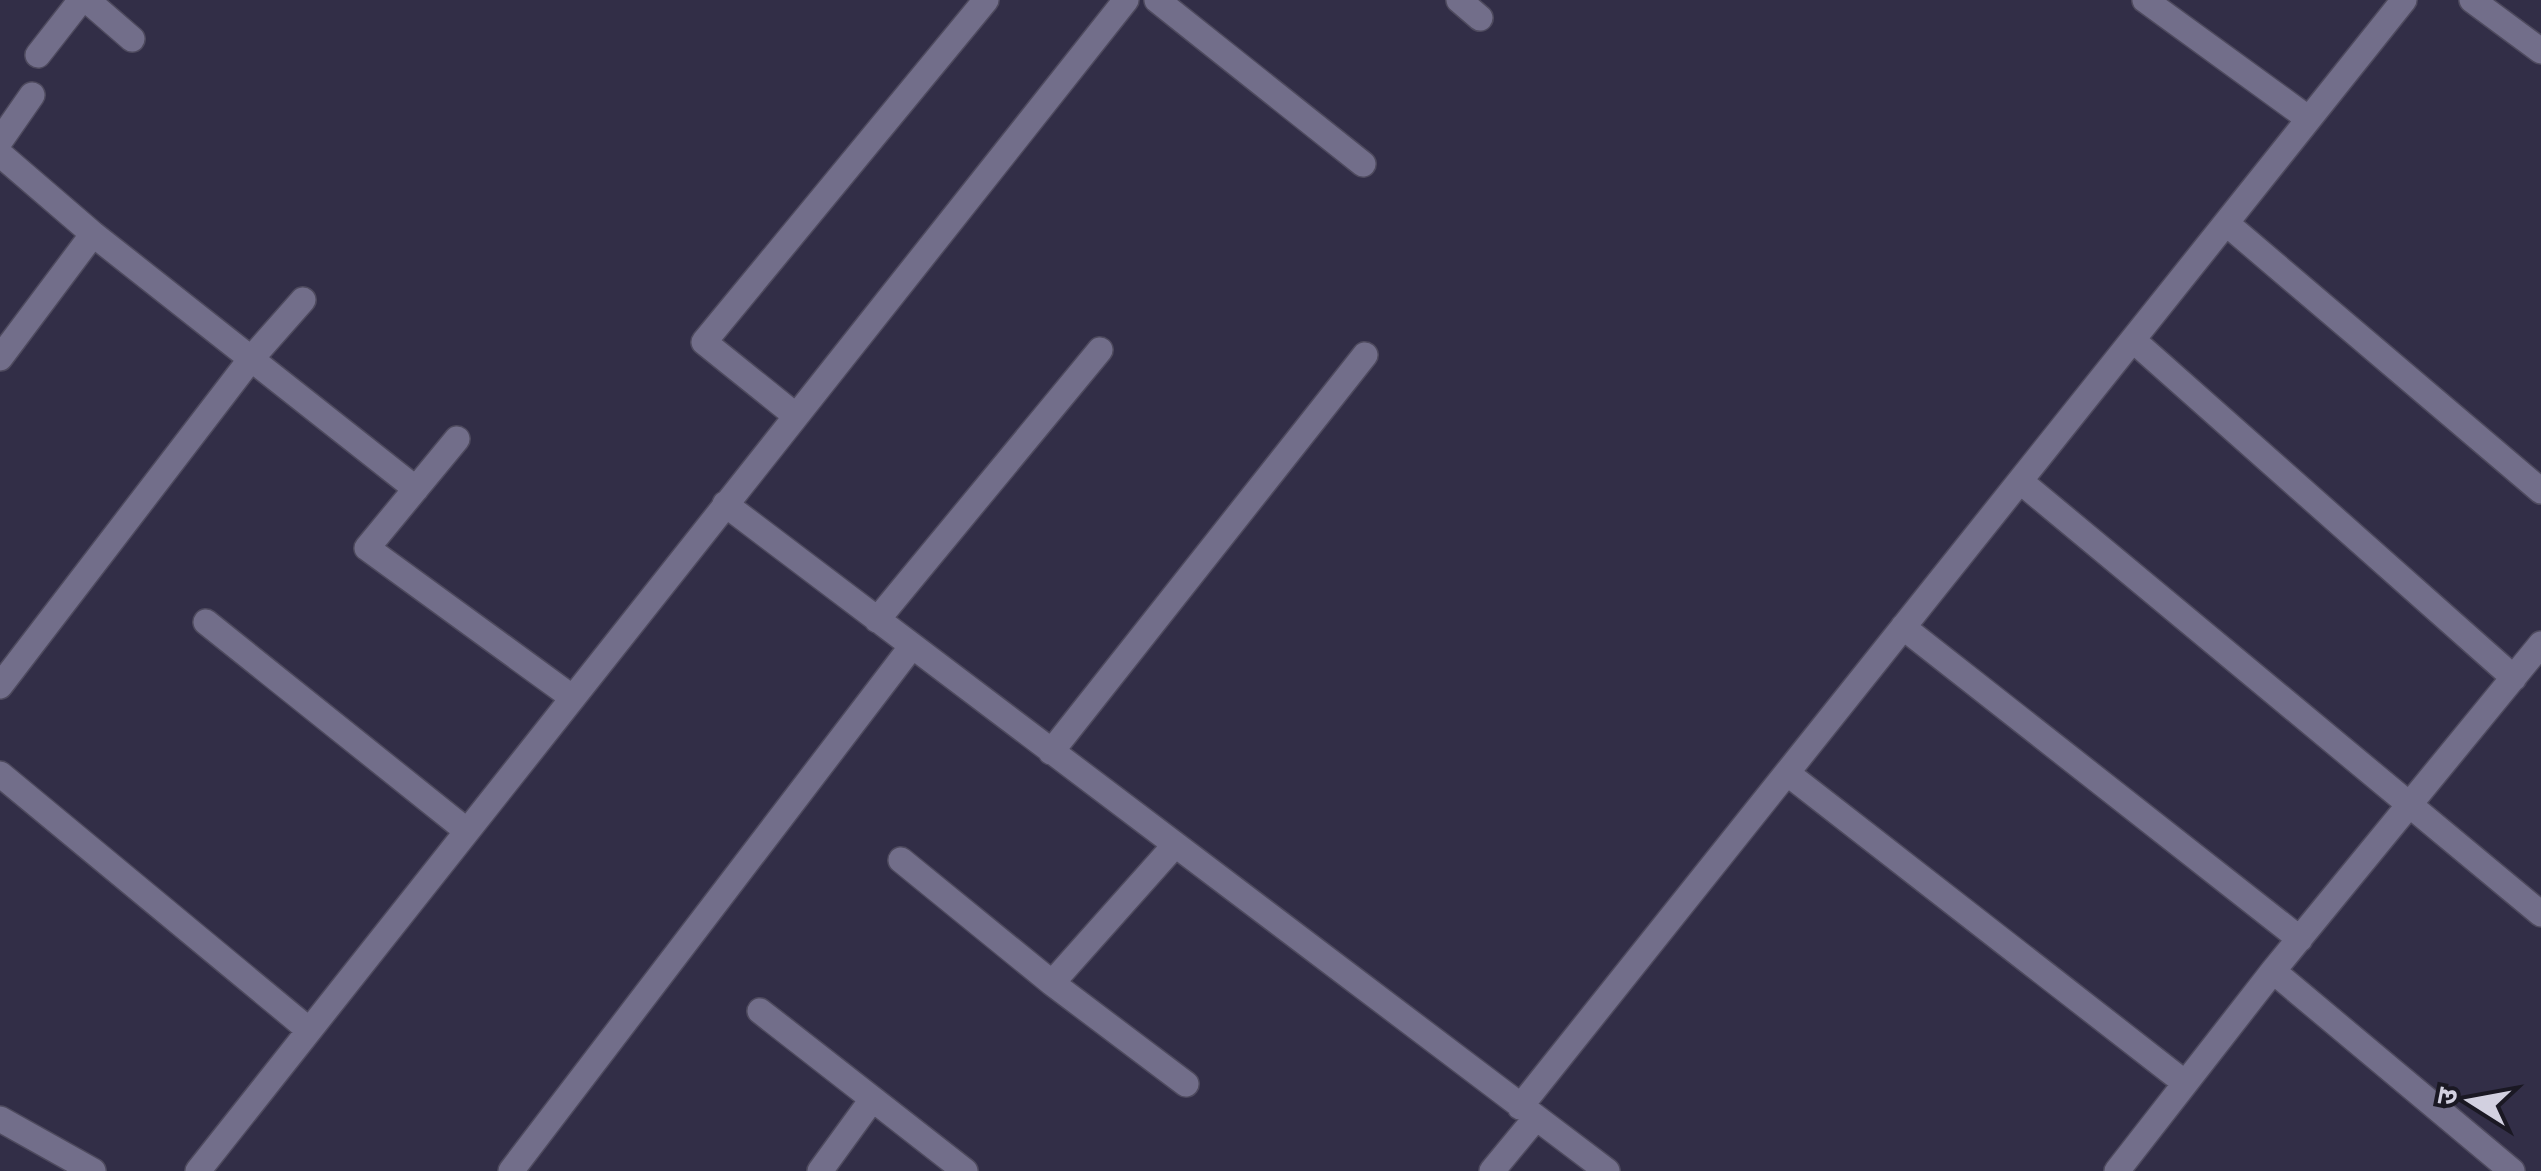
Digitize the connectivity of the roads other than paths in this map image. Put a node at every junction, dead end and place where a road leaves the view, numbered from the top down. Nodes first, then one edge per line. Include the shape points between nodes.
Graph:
1 (84, 0) edge
2 (986, 0) edge
3 (1126, 0) edge
4 (1157, 0) edge
5 (1459, 0) edge
6 (2145, 0) edge
7 (2404, 0) edge
8 (2472, 0) edge
9 (1480, 18) dead end
10 (132, 38) dead end
11 (2541, 51) edge
12 (38, 55) dead end
13 (32, 94) dead end
14 (2309, 119) junction
15 (0, 141) edge
16 (0, 154) edge
17 (1363, 164) dead end
18 (2226, 223) junction
19 (93, 234) junction
20 (303, 300) dead end
21 (2133, 340) junction
22 (1100, 350) dead end
23 (1365, 356) dead end
24 (0, 358) edge
25 (250, 360) junction
26 (796, 416) junction
27 (457, 439) dead end
28 (2020, 481) junction
29 (416, 488) junction
30 (2541, 491) edge
31 (726, 504) junction
32 (877, 620) junction
33 (206, 622) dead end
34 (1903, 627) junction
35 (2541, 644) edge
36 (912, 646) junction
37 (2514, 678) junction
38 (0, 686) edge
39 (573, 698) junction
40 (1051, 752) junction
41 (1787, 773) junction
42 (0, 774) edge
43 (2409, 805) junction
44 (467, 831) junction
45 (1175, 845) junction
46 (901, 860) dead end
47 (2541, 914) edge
48 (2300, 939) junction
49 (2273, 971) junction
50 (1052, 984) junction
51 (760, 1011) dead end
52 (309, 1030) junction
53 (1186, 1084) dead end
54 (2185, 1084) junction
55 (871, 1101) junction
56 (1528, 1113) junction
57 (0, 1120) edge
58 (93, 1171) edge
59 (198, 1171) edge
60 (511, 1171) edge
61 (820, 1171) edge
62 (965, 1171) edge
63 (1492, 1171) edge
64 (1607, 1171) edge
65 (2117, 1171) edge
66 (2512, 1171) edge

1 - 10 street
1 - 12 street
2 - 26 street via 704,342
3 - 26 street
4 - 17 street
5 - 9 street
6 - 14 street
7 - 14 street
8 - 11 street
13 - 15 street
14 - 18 street
16 - 19 street
18 - 21 street
18 - 30 street
19 - 24 street
19 - 25 street
20 - 25 street
21 - 28 street
21 - 37 street
22 - 32 street
23 - 40 street
25 - 29 street
25 - 38 street
26 - 31 street
27 - 29 street
28 - 34 street
28 - 43 street
29 - 39 street via 367,548
31 - 32 street
31 - 39 street
32 - 36 street
33 - 44 street
34 - 41 street
34 - 48 street
35 - 37 street
36 - 40 street
36 - 60 street
37 - 43 street
39 - 44 street
40 - 45 street
41 - 54 street
41 - 56 street
42 - 52 street
43 - 47 street
43 - 48 street
44 - 52 street
45 - 50 street
45 - 56 street
46 - 50 street
48 - 49 street
49 - 54 street
49 - 66 street
50 - 53 street
51 - 55 street
52 - 59 street
54 - 65 street
55 - 61 street
55 - 62 street
56 - 63 street
56 - 64 street
57 - 58 street

